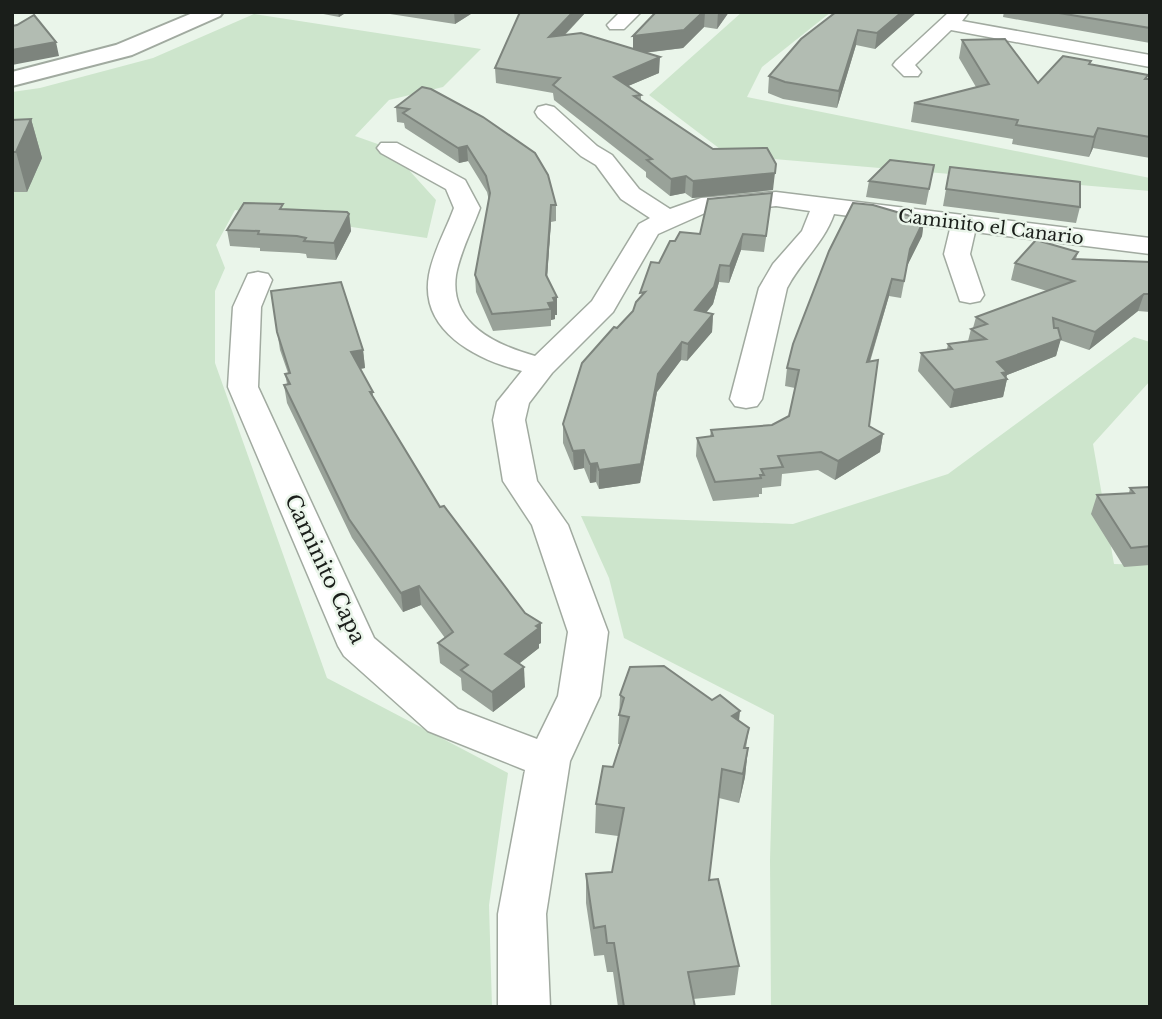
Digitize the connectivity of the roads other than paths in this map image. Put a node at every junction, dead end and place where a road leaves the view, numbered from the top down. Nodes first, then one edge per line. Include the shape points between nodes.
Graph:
1 (213, 12) edge
2 (632, 12) edge
3 (954, 18) edge
4 (617, 24) dead end
5 (1150, 61) edge
6 (911, 72) dead end
7 (12, 79) edge
8 (546, 112) dead end
9 (389, 148) dead end
10 (824, 206) junction
11 (667, 218) junction
12 (964, 224) junction
13 (1150, 246) edge
14 (258, 280) dead end
15 (970, 295) dead end
16 (541, 367) junction
17 (746, 399) dead end
18 (548, 761) junction
19 (524, 1007) edge

1 - 7 street via 124,50
2 - 4 street
3 - 5 street
3 - 6 street via 903,65
8 - 11 street via 604,160 630,194
9 - 16 street via 456,185 467,208 441,278 448,318 463,336 509,360
10 - 11 street, Caminito el Canario via 776,199 734,201
10 - 12 street, Caminito el Canario
10 - 17 street via 814,233 773,288
11 - 16 street via 648,229 603,306
12 - 13 street, Caminito el Canario
12 - 15 street via 957,254
14 - 18 street, Caminito Capa via 247,307 243,387 358,646 443,720
16 - 18 street via 513,402 509,420 520,481 550,525 588,632 579,696
18 - 19 street via 522,914

